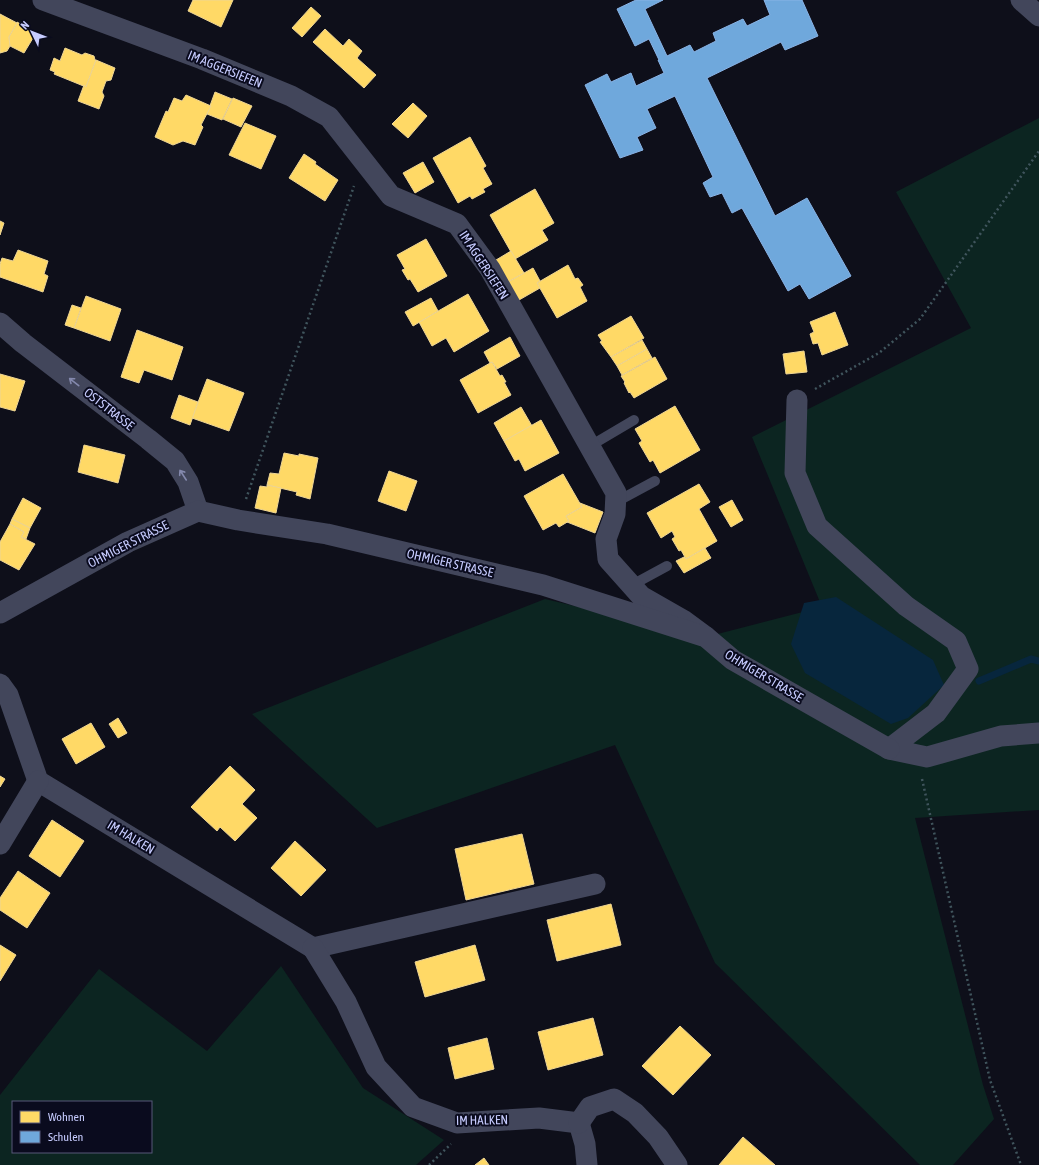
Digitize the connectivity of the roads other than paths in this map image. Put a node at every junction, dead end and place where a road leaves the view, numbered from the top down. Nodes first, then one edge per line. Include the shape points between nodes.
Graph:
1 (43, 0) edge
2 (1021, 0) edge
3 (1039, 16) edge
4 (0, 323) edge
5 (797, 400) road end
6 (634, 420) dead end
7 (590, 446) junction
8 (655, 480) dead end
9 (616, 502) junction
10 (198, 511) junction
11 (667, 566) dead end
12 (632, 585) junction
13 (0, 613) edge
14 (706, 637) junction
15 (0, 684) edge
16 (1039, 733) edge
17 (889, 749) junction
18 (38, 781) junction
19 (0, 844) edge
20 (594, 884) dead end
21 (313, 948) junction
22 (579, 1123) junction
23 (586, 1165) edge
24 (676, 1165) edge

1 - 7 street, IM AGGERSIEFEN via 202,59 292,96 329,117 391,196 456,224 490,269
2 - 3 street
10 -> 4 street, OSTSTRASSE via 188,482 174,461
5 - 17 street via 795,473 817,526 906,606 956,641 968,669 936,713
6 - 7 lane
7 - 9 street, IM AGGERSIEFEN via 616,493
8 - 9 lane
9 - 12 street, IM AGGERSIEFEN via 615,514 606,539 608,559
10 - 13 street, OHMIGER STRASSE via 128,542
10 - 14 street, OHMIGER STRASSE via 326,534 543,585
11 - 12 lane
12 - 14 street, IM AGGERSIEFEN via 642,596
14 - 17 street, OHMIGER STRASSE via 733,660
15 - 18 street via 8,695
16 - 17 street, OHMIGER STRASSE via 1001,736 927,756
18 - 19 street
18 - 21 street, IM HALKEN
20 - 21 street
21 - 22 street, IM HALKEN via 346,1002 376,1067 413,1107 457,1123 539,1118
22 - 23 street via 585,1144
22 - 24 street via 590,1107 614,1099 635,1113 658,1137

